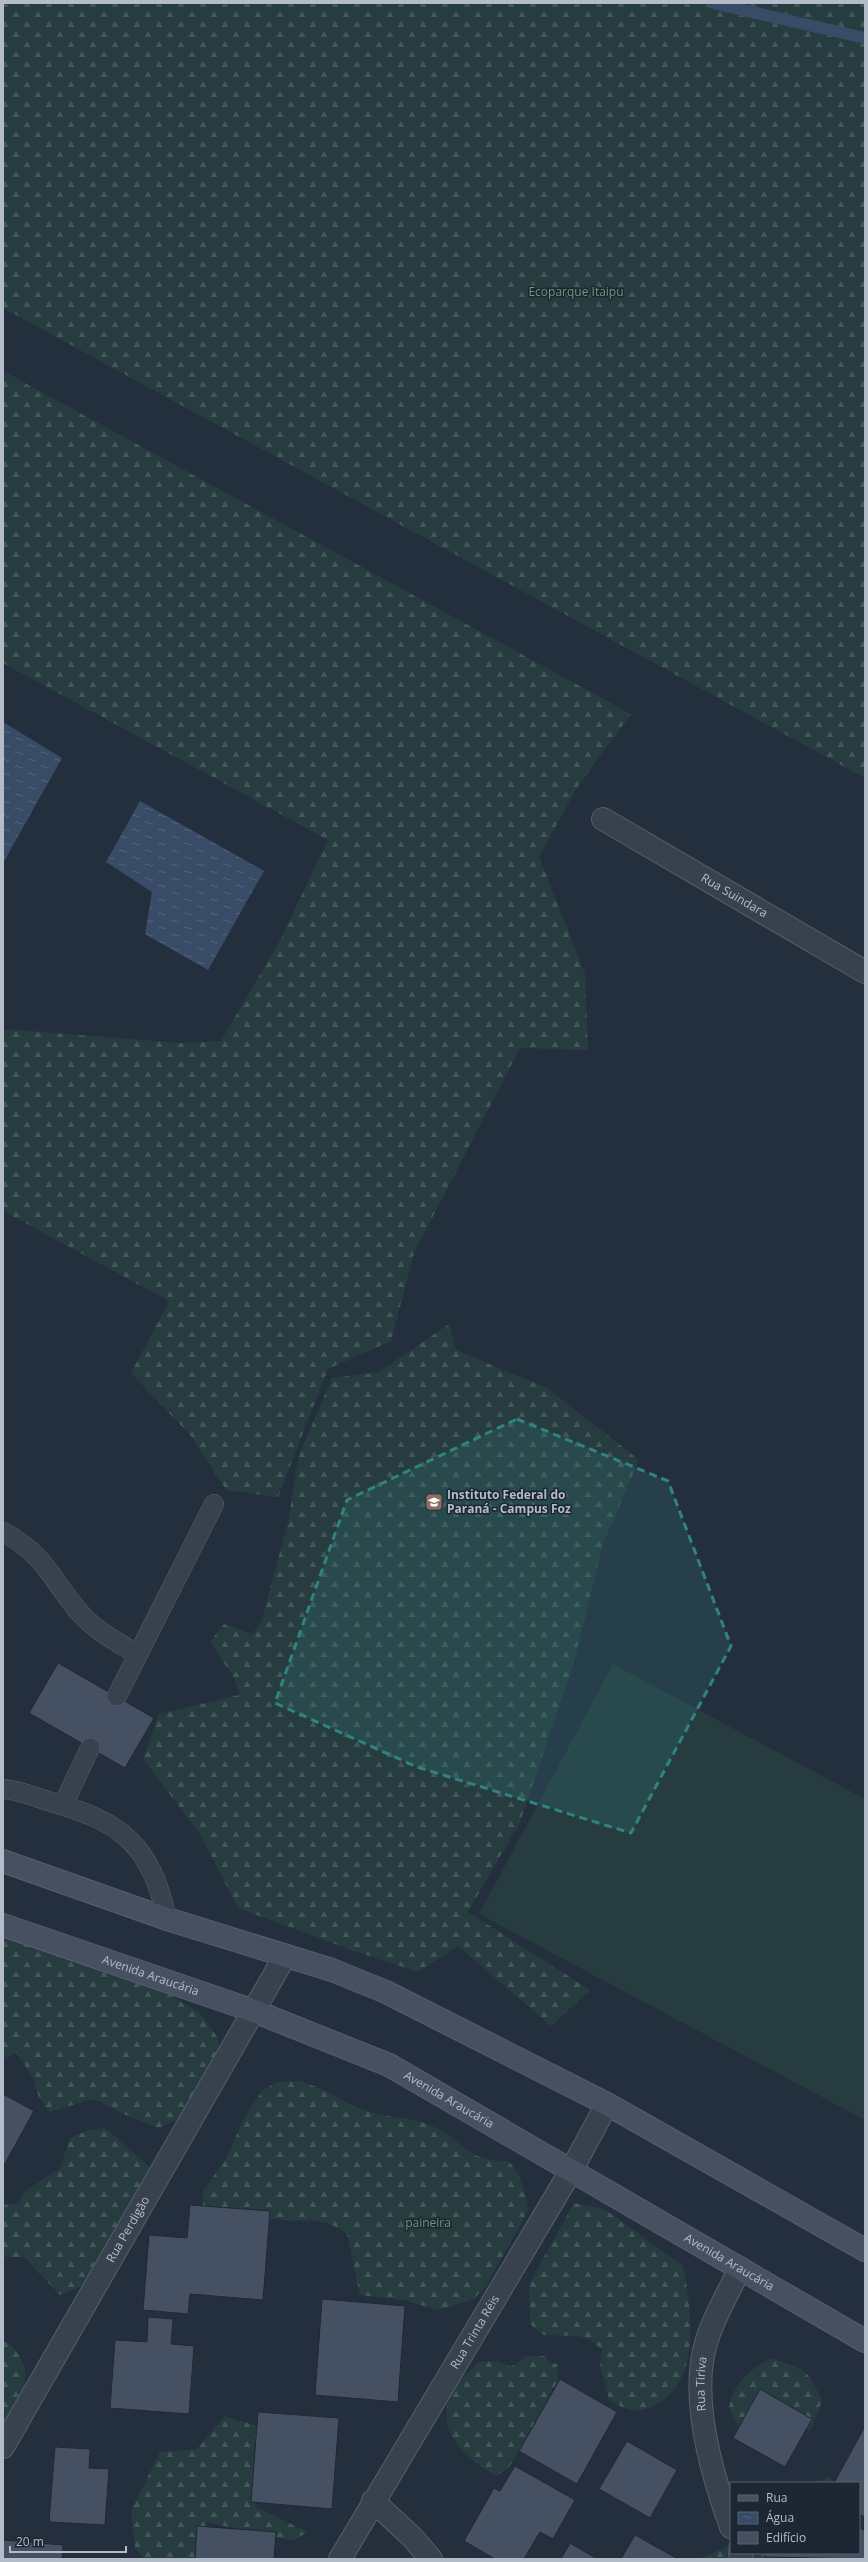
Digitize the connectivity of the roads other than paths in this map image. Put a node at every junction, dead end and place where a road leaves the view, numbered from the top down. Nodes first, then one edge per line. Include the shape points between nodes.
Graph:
1 (603, 819) dead end
2 (865, 972) edge
3 (214, 1504) dead end
4 (3, 1532) edge
5 (137, 1654) junction
6 (117, 1696) dead end
7 (90, 1748) dead end
8 (3, 1789) edge
9 (63, 1805) junction
10 (3, 1861) edge
11 (168, 1919) junction
12 (3, 1925) edge
13 (285, 1956) junction
14 (254, 2011) junction
15 (607, 2104) junction
16 (572, 2169) junction
17 (865, 2250) edge
18 (740, 2268) junction
19 (865, 2341) edge
20 (3, 2447) edge
21 (373, 2501) junction
22 (730, 2523) edge
23 (340, 2559) edge
24 (431, 2559) edge

1 - 2 street, Rua Suindara
3 - 5 lane
4 - 5 lane via 23,1543 39,1557 81,1614 102,1633
5 - 6 lane
7 - 9 lane
8 - 9 lane
9 - 11 lane via 115,1828 132,1839 145,1856 162,1892
10 - 11 street
11 - 13 street
12 - 14 street, Avenida Araucária
13 - 14 street, Rua Perdigão
13 - 15 street via 332,1970 386,1992
14 - 16 street, Avenida Araucária via 390,2065
14 - 20 street, Rua Perdigão
15 - 16 street, Rua Trinta Réis
15 - 17 street
16 - 18 street, Avenida Araucária
16 - 21 street, Rua Trinta Réis
18 - 19 street, Avenida Araucária
18 - 22 street, Rua Tiriva via 707,2340 700,2373 701,2406 707,2441
21 - 23 street, Rua Trinta Réis
21 - 24 street via 412,2537

